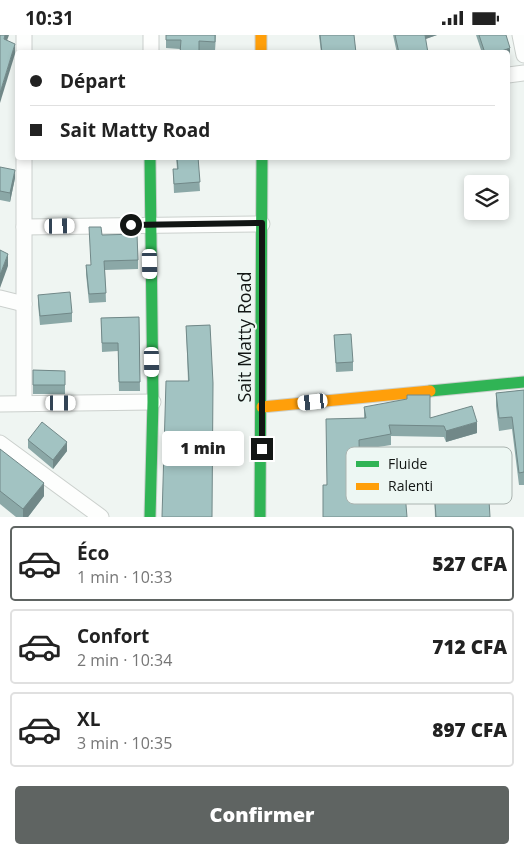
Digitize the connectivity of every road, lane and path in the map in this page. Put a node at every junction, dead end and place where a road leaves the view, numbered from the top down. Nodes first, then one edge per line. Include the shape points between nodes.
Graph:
1 (24, 35) edge
2 (151, 35) edge
3 (261, 35) edge
4 (520, 35) edge
5 (24, 50) edge
6 (151, 50) edge
7 (261, 50) edge
8 (524, 55) edge
9 (524, 73) edge
10 (510, 75) edge
11 (24, 160) edge
12 (150, 160) edge
13 (262, 160) edge
14 (262, 223) junction
15 (149, 224) junction
16 (24, 227) junction
17 (0, 298) edge
18 (24, 304) junction
19 (524, 382) edge
20 (153, 402) junction
21 (24, 403) junction
22 (0, 404) edge
23 (262, 407) junction
24 (0, 443) edge
25 (101, 517) edge
26 (150, 517) edge
27 (260, 517) edge

1 - 5 street
2 - 6 street
3 - 7 street
4 - 8 street
9 - 10 street
11 - 16 street
12 - 15 street
13 - 14 street, Sait Matty Road
14 - 15 street
14 - 23 street, Sait Matty Road
15 - 16 street
15 - 20 street
16 - 18 street
17 - 18 street
18 - 21 street
19 - 23 street
20 - 21 street
20 - 26 street
21 - 22 street
23 - 27 street, Sait Matty Road
24 - 25 street

